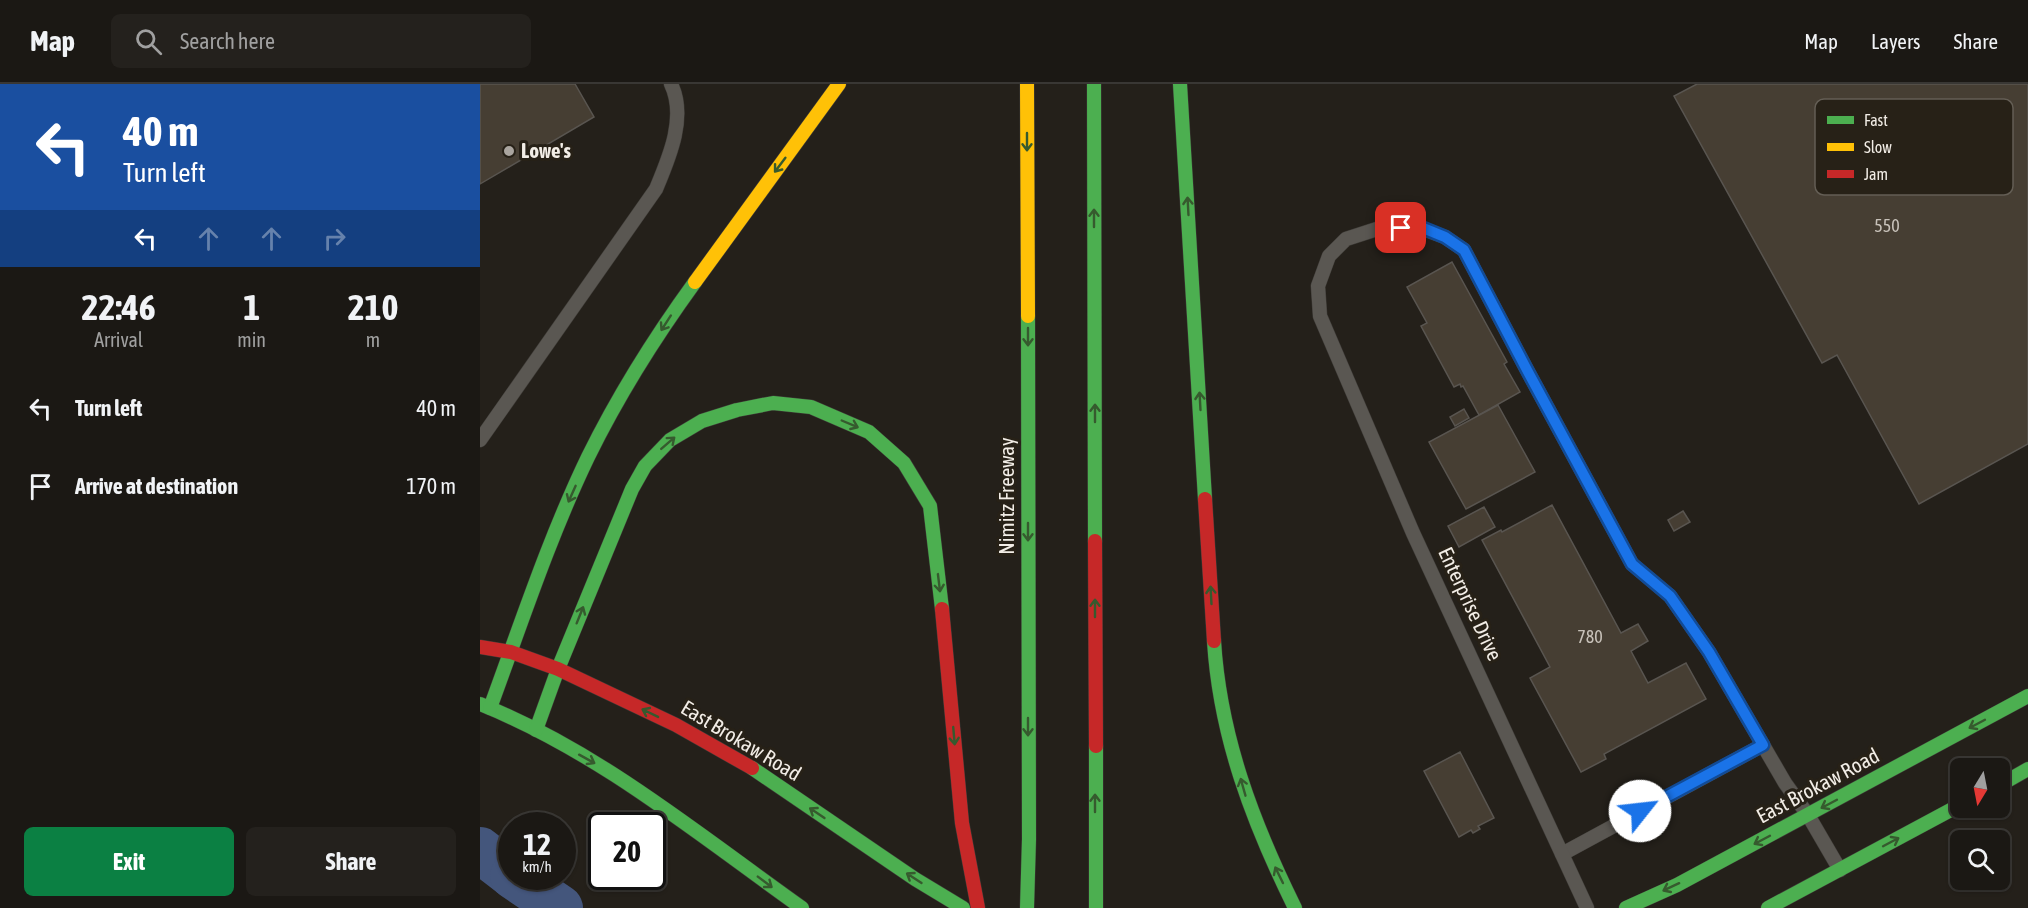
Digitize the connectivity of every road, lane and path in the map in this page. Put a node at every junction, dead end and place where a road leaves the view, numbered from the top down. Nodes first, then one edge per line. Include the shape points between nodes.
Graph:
1 (671, 84) edge
2 (839, 84) edge
3 (1027, 84) edge
4 (1094, 84) edge
5 (1180, 84) edge
6 (480, 440) edge
7 (480, 647) edge
8 (511, 652) junction
9 (558, 669) junction
10 (2028, 696) edge
11 (485, 706) edge
12 (536, 730) junction
13 (1763, 745) junction
14 (2028, 769) edge
15 (2010, 779) edge
16 (1950, 810) edge
17 (1808, 815) junction
18 (1562, 854) junction
19 (1840, 870) junction
20 (802, 908) edge
21 (963, 908) edge
22 (978, 908) edge
23 (1027, 908) edge
24 (1096, 908) edge
25 (1295, 908) edge
26 (1587, 908) edge
27 (1626, 908) edge
28 (1768, 908) edge

1 - 6 lane via 677,112 672,148 656,189
2 -> 8 main road via 668,320 633,375 589,456 554,534
3 -> 23 main road, Nimitz Freeway
24 -> 4 main road
25 -> 5 main road via 1245,795 1225,724 1215,655
7 - 8 main road, East Brokaw Road
8 - 9 main road, East Brokaw Road
8 - 11 main road
9 - 12 main road
21 -> 9 main road, East Brokaw Road via 746,764 676,725
9 -> 22 main road via 632,489 645,466 670,440 702,421 773,403 812,407 869,432 904,463 930,506 962,823
10 -> 17 main road, East Brokaw Road
11 - 12 main road
12 -> 20 main road via 610,771
13 - 17 lane, Enterprise Drive
13 - 18 lane
13 - 18 lane, Enterprise Drive via 1709,652 1670,596 1632,564 1464,250 1423,228 1380,228 1346,239 1329,256 1318,286 1320,316 1418,543
14 - 15 main road
19 -> 16 main road
17 - 19 lane, Enterprise Drive
17 -> 27 main road, East Brokaw Road
18 - 26 lane, Enterprise Drive
19 - 28 main road

